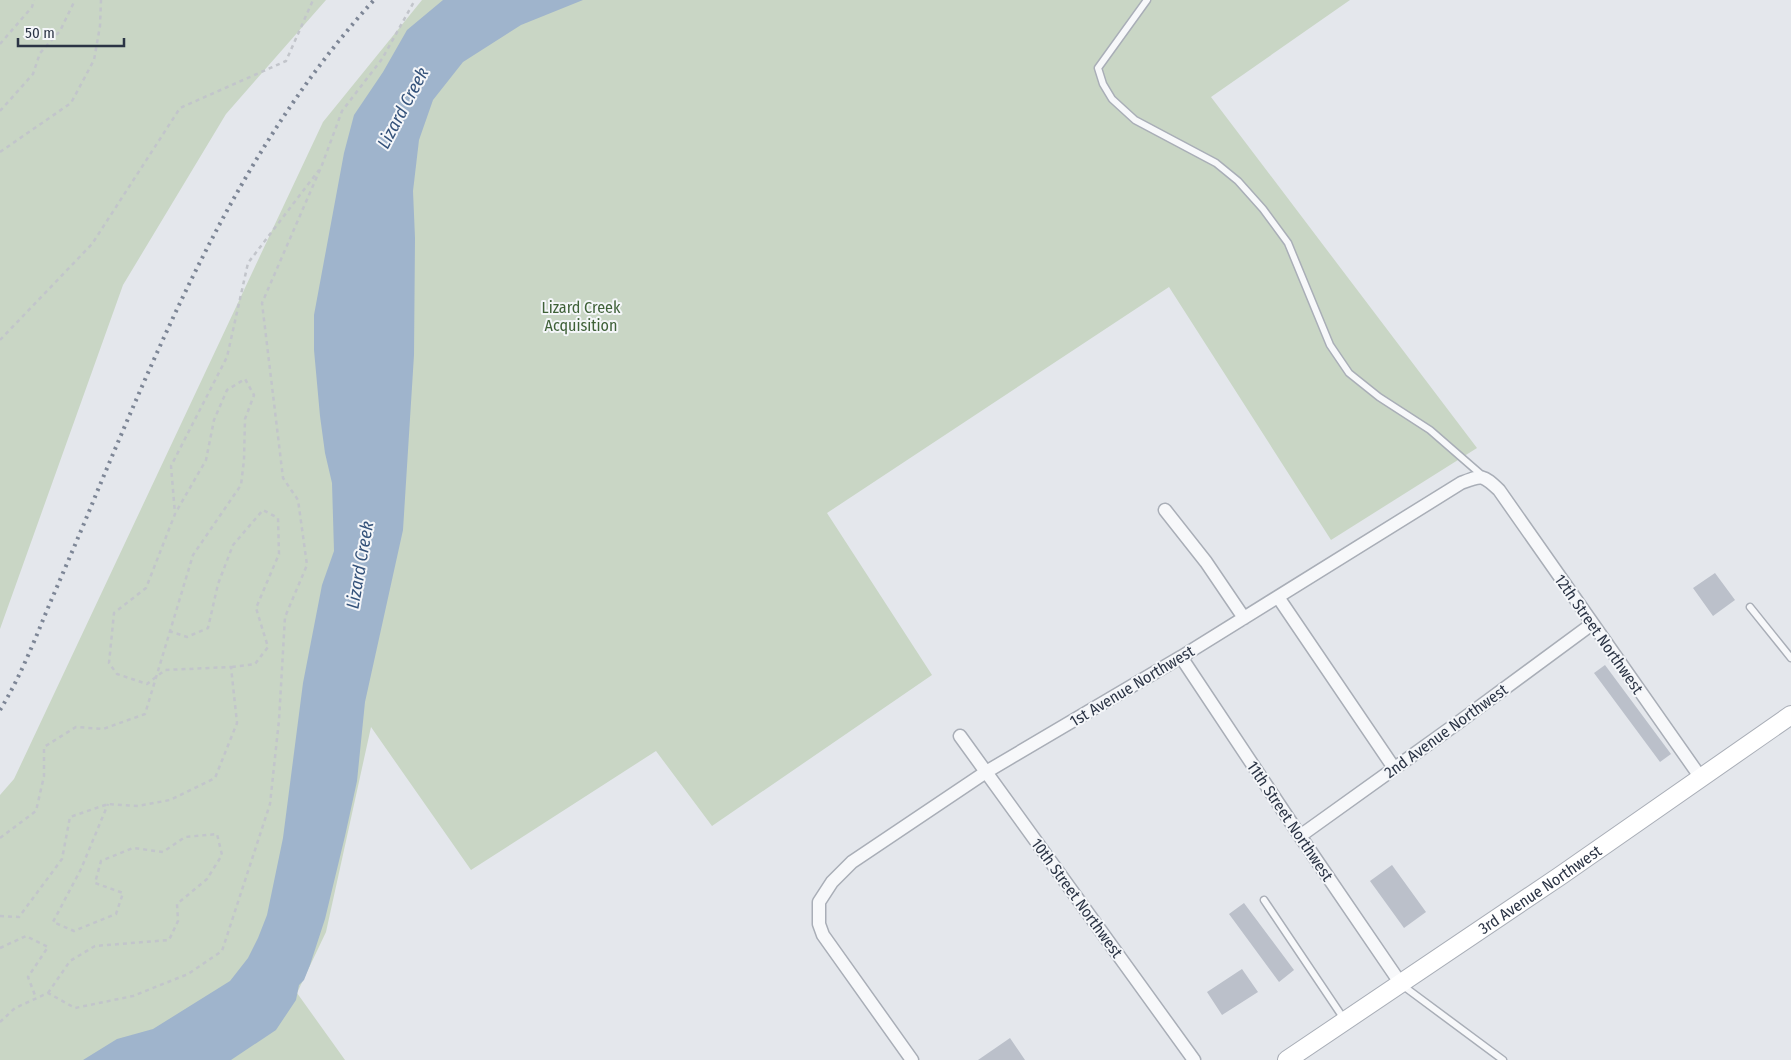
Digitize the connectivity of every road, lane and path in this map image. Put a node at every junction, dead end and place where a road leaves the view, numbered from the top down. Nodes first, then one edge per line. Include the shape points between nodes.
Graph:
1 (34, 0) edge
2 (75, 0) edge
3 (101, 0) edge
4 (313, 0) edge
5 (415, 0) edge
6 (1147, 0) edge
7 (0, 44) edge
8 (0, 111) edge
9 (0, 152) edge
10 (322, 165) junction
11 (0, 340) edge
12 (1485, 478) junction
13 (1164, 510) dead end
14 (175, 514) junction
15 (1278, 596) junction
16 (1750, 607) dead end
17 (1244, 618) junction
18 (1592, 624) junction
19 (169, 631) junction
20 (1181, 657) junction
21 (1791, 658) edge
22 (231, 667) junction
23 (157, 677) junction
24 (1791, 715) edge
25 (960, 736) dead end
26 (1394, 768) junction
27 (986, 772) junction
28 (1701, 778) junction
29 (108, 804) junction
30 (1300, 836) junction
31 (0, 838) edge
32 (1264, 900) dead end
33 (0, 916) edge
34 (0, 948) edge
35 (1400, 984) junction
36 (48, 993) junction
37 (36, 998) junction
38 (1345, 1020) junction
39 (0, 1022) edge
40 (912, 1060) edge
41 (1194, 1060) edge
42 (1287, 1060) edge
43 (1503, 1060) edge

1 - 7 path via 32,7
2 - 8 path via 60,31 40,53 33,74
3 - 9 path via 94,60 71,103
4 - 11 path via 286,61 180,108 92,244
5 - 10 path via 382,59 342,111
6 - 12 lane via 1098,68 1112,99 1135,120 1216,163 1238,181 1288,243 1330,345 1349,373 1378,397 1430,430
10 - 14 path via 248,263 227,357 171,466
10 - 36 path via 262,303 283,478 298,500 306,565 285,617 270,804 222,951 188,974 133,996 75,1008
12 - 15 street, 1st Avenue Northwest via 1477,477 1461,483
12 - 18 street, 12th Street Northwest via 1499,490
13 - 17 street via 1206,562
14 - 19 path via 206,460 214,420 227,390 245,379 254,395 245,419 241,485 193,555
14 - 23 path via 146,588 114,613 109,663 117,674 147,684
15 - 17 street, 1st Avenue Northwest
15 - 26 street
16 - 21 lane
17 - 20 street, 1st Avenue Northwest
18 - 26 street, 2nd Avenue Northwest
18 - 28 street, 12th Street Northwest
19 - 22 path via 187,637 208,628 218,584 233,545 263,510 278,518 279,554 256,608 268,647 255,664
19 - 23 path
20 - 27 street, 1st Avenue Northwest
20 - 30 street, 11th Street Northwest
22 - 23 path via 165,670
22 - 29 path via 237,723 215,778 170,800 138,806
23 - 31 path via 145,714 104,729 76,727 44,747 44,776 36,811
24 - 28 main road, 3rd Avenue Northwest
25 - 27 street, 10th Street Northwest
26 - 30 street, 2nd Avenue Northwest
27 - 40 street, 1st Avenue Northwest via 852,862 832,882 819,902 823,934
27 - 41 street, 10th Street Northwest
28 - 35 main road, 3rd Avenue Northwest
29 - 33 path via 70,817 62,859 19,917
29 - 36 path via 81,869 53,922 74,932 116,914 123,893 95,883 101,861 134,848 163,852 185,837 217,834 222,855 207,879 177,904 178,920 169,940 95,946 70,961
30 - 35 street, 11th Street Northwest
32 - 38 lane
34 - 37 path via 26,936 48,947 28,977
35 - 38 main road, 3rd Avenue Northwest
35 - 43 lane
36 - 37 path
37 - 39 path via 15,1008
38 - 42 main road, 3rd Avenue Northwest

